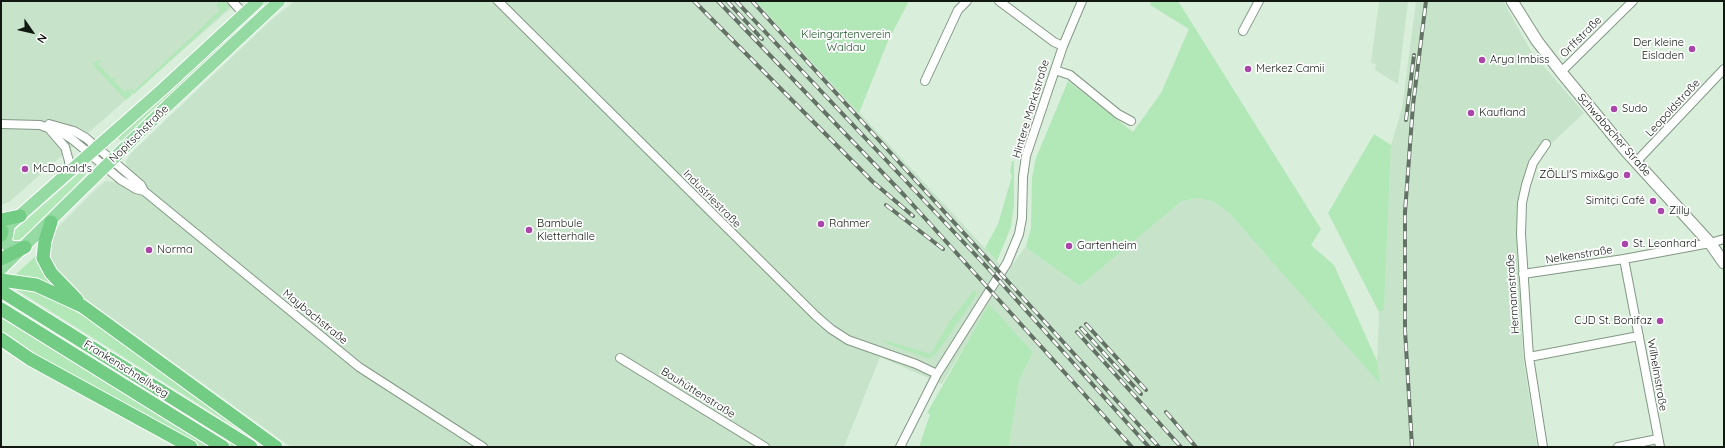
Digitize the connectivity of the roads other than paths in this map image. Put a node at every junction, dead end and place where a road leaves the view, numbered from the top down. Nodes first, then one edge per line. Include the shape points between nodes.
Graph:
1 (232, 1) edge
2 (258, 1) edge
3 (279, 1) edge
4 (498, 1) edge
5 (967, 1) edge
6 (999, 1) edge
7 (1082, 1) edge
8 (1259, 1) edge
9 (1512, 1) edge
10 (1633, 1) edge
11 (244, 14) junction
12 (1243, 32) dead end
13 (1063, 46) junction
14 (1724, 69) edge
15 (1055, 70) junction
16 (1561, 72) junction
17 (925, 81) dead end
18 (1131, 121) dead end
19 (1, 124) edge
20 (44, 126) junction
21 (1546, 144) dead end
22 (93, 151) junction
23 (1636, 162) junction
24 (108, 164) junction
25 (70, 172) junction
26 (20, 216) joint
27 (51, 222) junction
28 (3, 229) edge
29 (1724, 239) edge
30 (1710, 243) junction
31 (25, 247) junction
32 (1, 259) edge
33 (1624, 259) junction
34 (1724, 263) edge
35 (1523, 274) junction
36 (2, 280) edge
37 (82, 306) junction
38 (1, 309) edge
39 (1639, 336) junction
40 (3, 342) edge
41 (1529, 357) junction
42 (620, 358) dead end
43 (937, 374) junction
44 (1658, 439) junction
45 (191, 447) edge
46 (223, 447) edge
47 (251, 447) edge
48 (276, 447) edge
49 (483, 447) edge
50 (765, 447) edge
51 (900, 447) edge
52 (1543, 447) edge
53 (1618, 447) edge
54 (1660, 447) edge

1 - 11 street
2 - 11 main road, Nopitschstraße
3 - 24 main road, Nopitschstraße
4 - 43 street, Industriestraße via 831,330 848,340
5 - 17 street via 958,10
6 - 13 street
7 - 13 street, Hintere Marktstraße
8 - 12 street
9 - 16 main road, Schwabacher Straße via 1537,41
10 - 16 street, Orffstraße
11 - 22 main road, Nopitschstraße
13 - 15 street, Hintere Marktstraße
14 - 23 street, Leopoldstraße
15 - 18 street via 1070,75 1118,114
15 - 43 street, Hintere Marktstraße via 1026,156 1019,234 1007,263
16 - 23 main road, Schwabacher Straße
19 - 20 street
20 - 22 street, Maybachstraße
20 - 25 street via 65,147
21 - 35 street, Hermannstraße via 1532,166 1522,203
22 - 24 street, Maybachstraße
22 - 25 main road, Nopitschstraße
23 - 30 main road, Schwabacher Straße
24 - 27 main road, Nopitschstraße
24 - 49 street, Maybachstraße via 359,366
25 - 26 main road, Nopitschstraße
26 - 28 highway
27 - 31 main road, Nopitschstraße
27 - 37 highway via 44,246 43,256 46,265
28 - 31 main road via 8,245
29 - 30 street, Nelkenstraße
30 - 33 street, Nelkenstraße
30 - 34 main road, Schwabacher Straße
31 - 32 highway
31 - 36 main road, Nopitschstraße
33 - 35 street, Nelkenstraße
33 - 39 street, Wilhelmstraße
35 - 41 street, Hermannstraße
36 - 37 highway via 36,285
36 - 47 highway, Frankenschnellweg
37 - 48 highway
38 - 46 highway, Frankenschnellweg
39 - 41 street
39 - 44 street, Wilhelmstraße
40 - 45 highway
41 - 52 street, Hermannstraße
42 - 50 street, Bauhüttenstraße
43 - 51 street, Hintere Marktstraße
44 - 53 street
44 - 54 street, Wilhelmstraße

